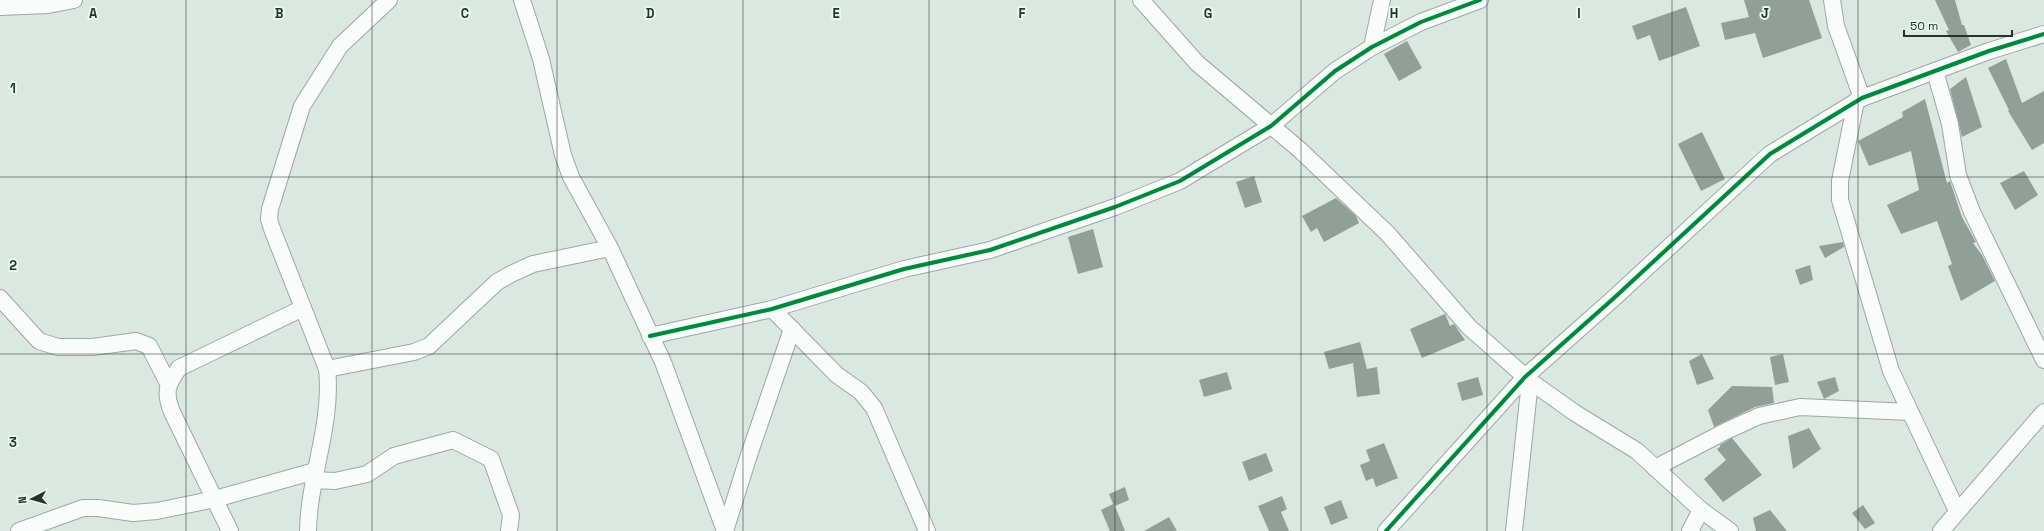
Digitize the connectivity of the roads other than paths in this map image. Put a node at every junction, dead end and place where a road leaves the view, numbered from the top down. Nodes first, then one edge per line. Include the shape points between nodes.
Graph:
1 (74, 0) edge
2 (389, 0) edge
3 (522, 0) edge
4 (1141, 0) edge
5 (1382, 0) edge
6 (1480, 0) edge
7 (1832, 0) edge
8 (0, 7) edge
9 (2044, 34) edge
10 (1372, 47) junction
11 (1935, 71) junction
12 (1859, 100) junction
13 (1271, 126) junction
14 (610, 248) junction
15 (0, 298) edge
16 (303, 308) junction
17 (772, 309) junction
18 (792, 329) junction
19 (650, 336) junction
20 (2044, 360) edge
21 (327, 369) junction
22 (1527, 379) junction
23 (168, 383) junction
24 (1910, 412) junction
25 (2044, 412) edge
26 (1655, 468) junction
27 (314, 476) junction
28 (215, 499) junction
29 (1701, 510) junction
30 (1957, 511) junction
31 (19, 531) edge
32 (230, 531) edge
33 (308, 531) edge
34 (509, 531) edge
35 (725, 531) edge
36 (927, 531) edge
37 (1386, 531) edge
38 (1514, 531) edge
39 (1690, 531) edge
40 (1730, 531) edge
41 (1940, 531) edge

1 - 8 street
2 - 16 street via 340,46 302,106 270,209 272,229
3 - 14 street via 541,59 562,155 571,177
4 - 13 street via 1197,63
5 - 10 street
6 - 10 street via 1421,22
7 - 12 street via 1836,26
9 - 11 street
10 - 13 street via 1335,71
11 - 12 street
11 - 20 street via 1950,124 1958,175 1972,212
12 - 22 street via 1770,154
12 - 24 street via 1840,181 1840,200 1891,371
13 - 17 street via 1180,181 1115,207 990,250 904,269
13 - 22 street via 1300,150 1388,234 1469,326
14 - 19 street
14 - 21 street via 532,264 497,282 429,346 414,352
15 - 23 street via 39,341 58,347 136,341 149,346
16 - 21 street
16 - 23 street via 179,368
17 - 18 street
17 - 19 street
18 - 35 street
18 - 36 street via 837,375 861,392 874,408
19 - 35 street via 663,362
21 - 27 street via 327,411
22 - 26 street via 1575,414 1637,451
22 - 37 street
22 - 38 street
23 - 28 street via 167,399 172,412
24 - 26 street via 1800,407 1759,416
24 - 30 street
25 - 30 street
26 - 29 street
27 - 28 street
27 - 33 street
27 - 34 street via 335,481 367,474 394,456 453,440 491,460 511,515
28 - 31 street via 133,513 82,508
28 - 32 street
29 - 39 street
29 - 40 street
30 - 41 street

